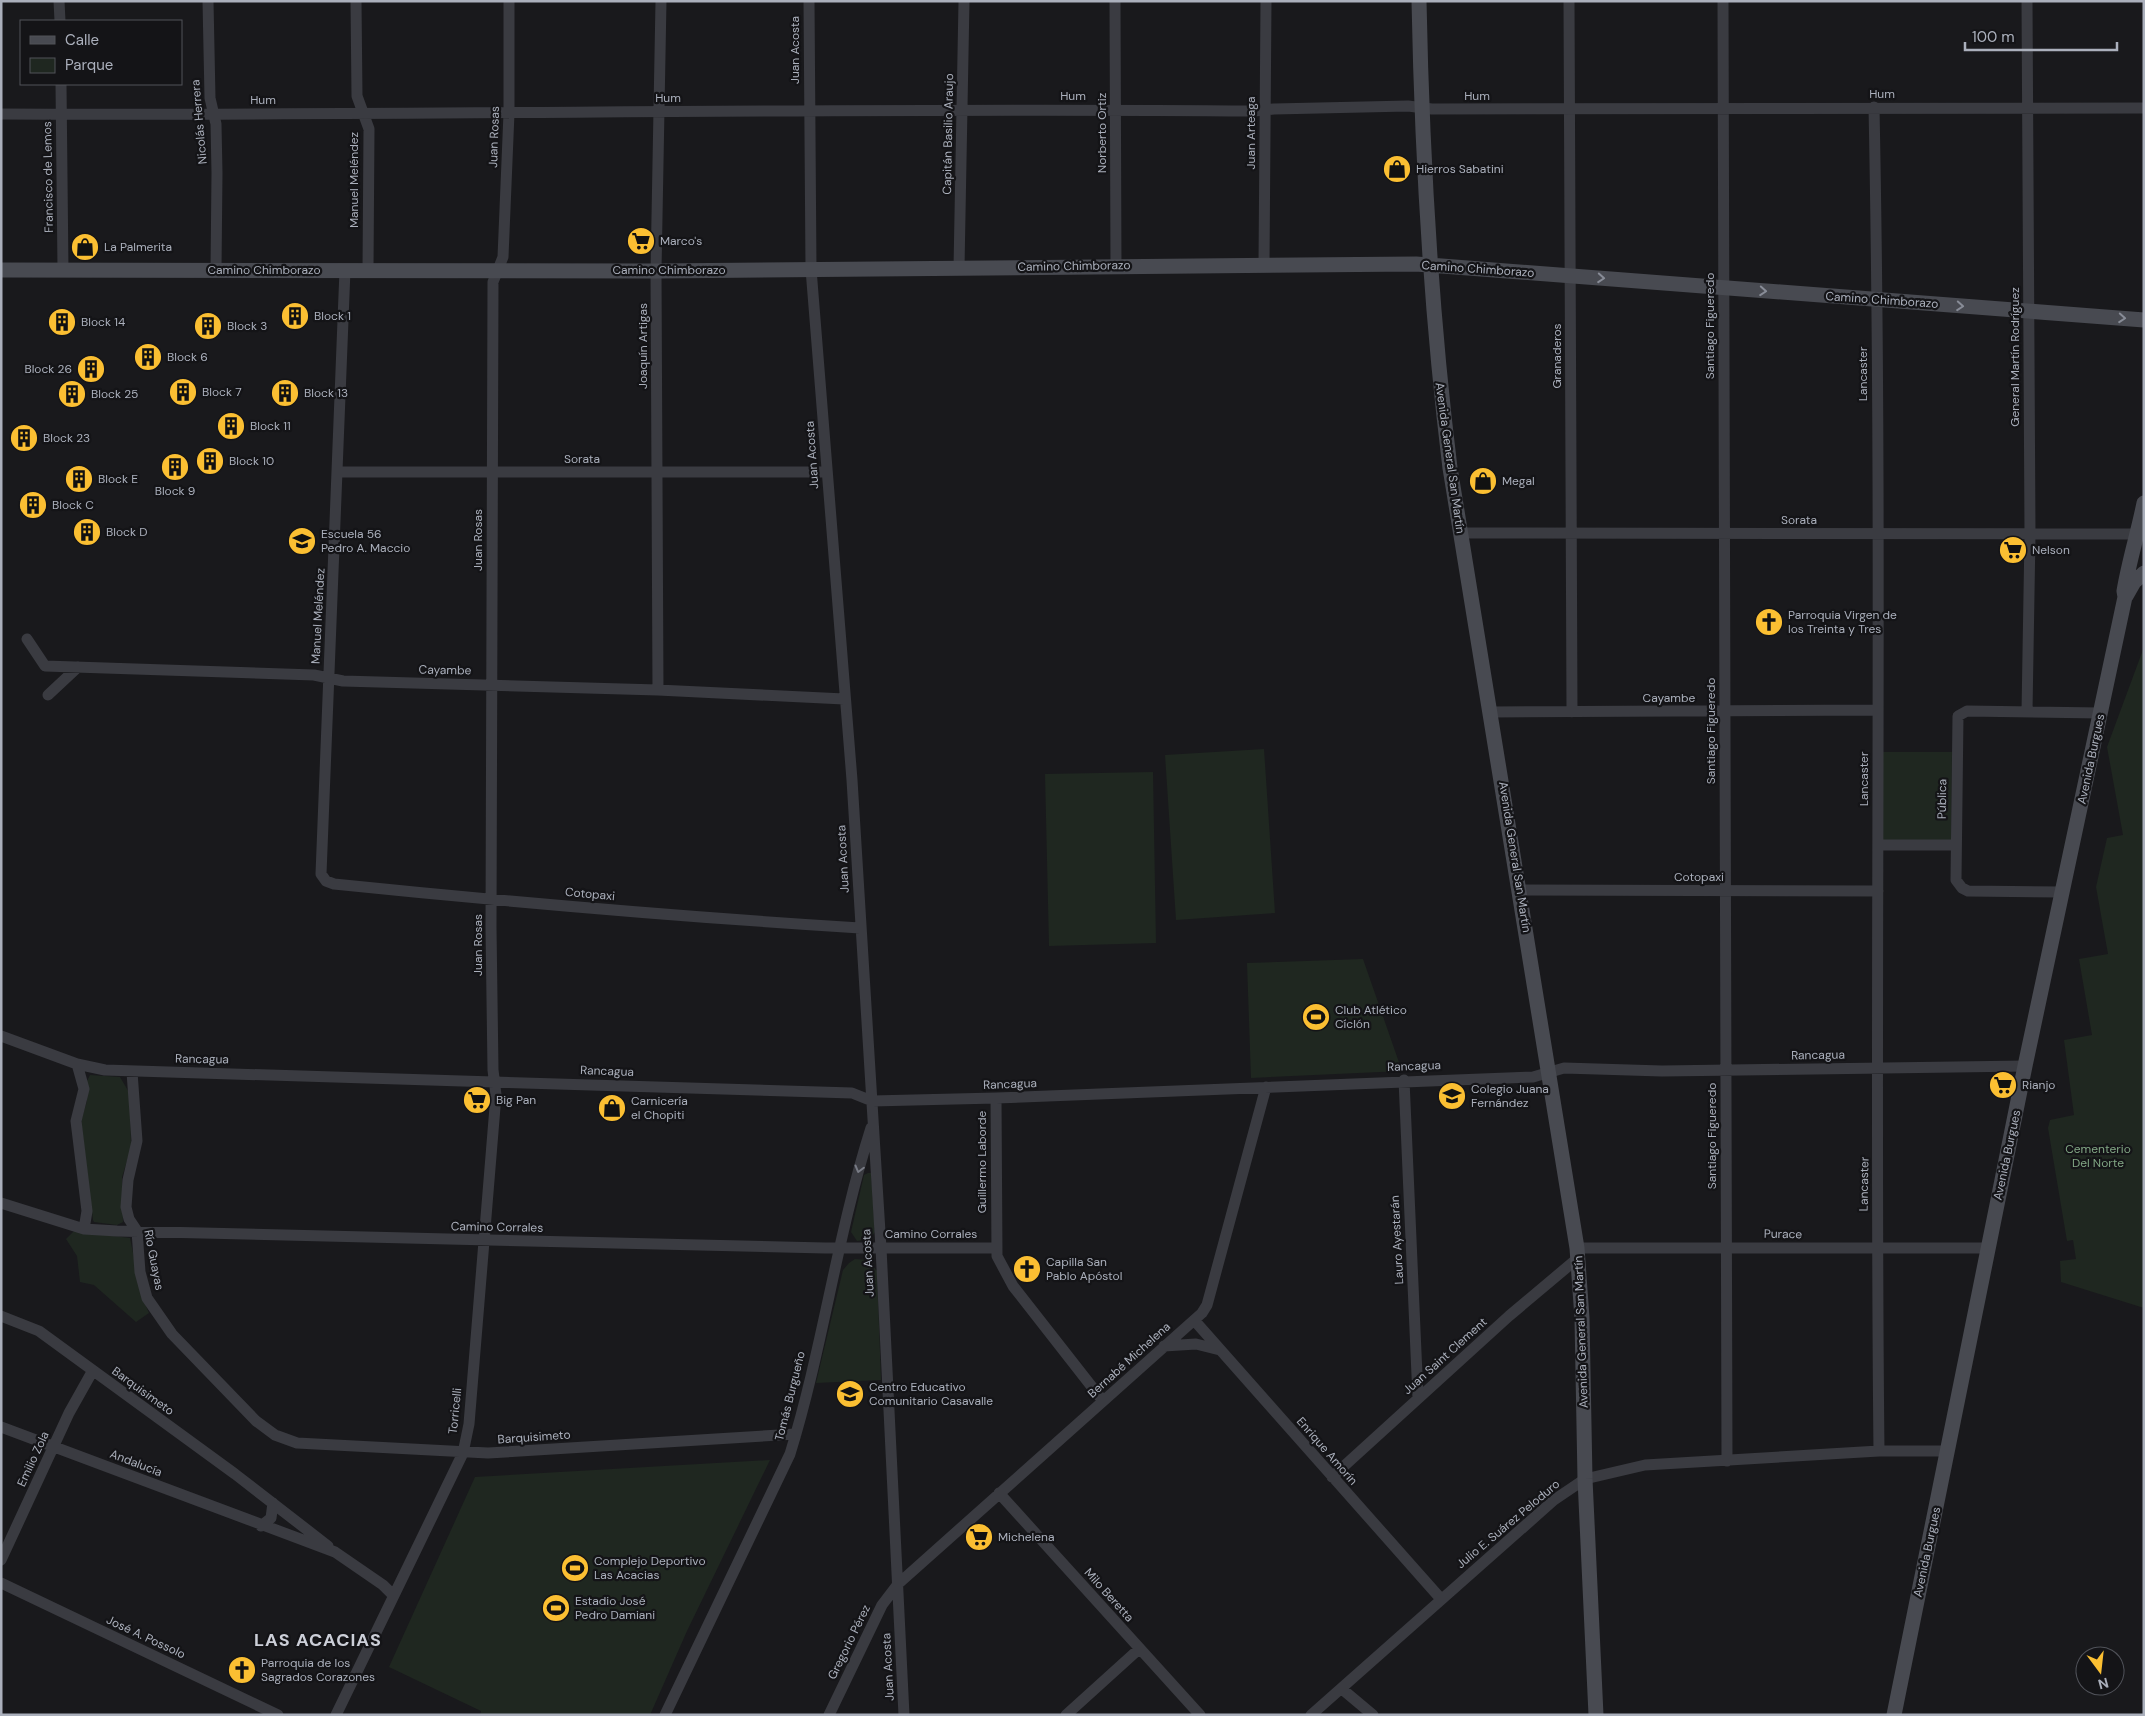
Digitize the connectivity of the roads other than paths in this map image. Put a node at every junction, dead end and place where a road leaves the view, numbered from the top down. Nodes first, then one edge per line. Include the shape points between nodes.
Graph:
1 (59, 1) edge
2 (208, 1) edge
3 (356, 1) edge
4 (509, 1) edge
5 (661, 1) edge
6 (809, 1) edge
7 (964, 1) edge
8 (1115, 1) edge
9 (1266, 1) edge
10 (1419, 1) edge
11 (1569, 1) edge
12 (1722, 1) edge
13 (2027, 1) edge
14 (60, 20) edge
15 (61, 85) edge
16 (1421, 108) junction
17 (1874, 108) junction
18 (2027, 108) junction
19 (2144, 108) edge
20 (1723, 109) junction
21 (962, 110) junction
22 (1116, 110) junction
23 (1265, 110) junction
24 (1569, 110) junction
25 (809, 111) junction
26 (660, 112) junction
27 (509, 113) junction
28 (1, 114) edge
29 (61, 114) junction
30 (213, 114) junction
31 (363, 114) junction
32 (1264, 264) junction
33 (1116, 265) junction
34 (1430, 265) junction
35 (959, 268) junction
36 (811, 269) junction
37 (1, 270) edge
38 (63, 270) junction
39 (216, 270) junction
40 (345, 270) junction
41 (368, 270) junction
42 (497, 271) junction
43 (656, 271) junction
44 (1570, 276) junction
45 (1724, 288) junction
46 (1876, 299) junction
47 (2029, 311) junction
48 (2144, 320) edge
49 (338, 472) junction
50 (827, 472) junction
51 (656, 473) junction
52 (492, 474) junction
53 (2144, 503) edge
54 (1461, 533) junction
55 (1572, 533) junction
56 (1724, 534) junction
57 (1877, 534) junction
58 (2030, 534) junction
59 (2136, 539) junction
60 (2144, 563) edge
61 (2144, 573) edge
62 (2125, 597) junction
63 (28, 639) dead end
64 (78, 667) junction
65 (329, 678) junction
66 (492, 685) junction
67 (658, 690) junction
68 (48, 695) dead end
69 (844, 699) junction
70 (1877, 710) junction
71 (1492, 712) junction
72 (1572, 712) junction
73 (1725, 712) junction
74 (2027, 712) junction
75 (2101, 713) junction
76 (1878, 845) junction
77 (1955, 845) junction
78 (321, 874) joint
79 (1520, 890) junction
80 (1725, 891) junction
81 (1878, 891) junction
82 (2062, 892) junction
83 (492, 900) junction
84 (860, 928) junction
85 (1, 1036) edge
86 (77, 1064) junction
87 (2025, 1066) junction
88 (1878, 1068) junction
89 (1726, 1070) junction
90 (132, 1072) junction
91 (1550, 1072) junction
92 (1404, 1080) junction
93 (494, 1081) junction
94 (1266, 1087) junction
95 (996, 1098) junction
96 (872, 1101) junction
97 (873, 1122) junction
98 (1, 1203) edge
99 (84, 1229) junction
100 (137, 1231) junction
101 (483, 1240) junction
102 (1726, 1246) junction
103 (838, 1248) junction
104 (881, 1248) junction
105 (996, 1248) junction
106 (1988, 1248) junction
107 (1877, 1249) junction
108 (1578, 1253) junction
109 (1, 1316) edge
110 (1194, 1320) junction
111 (1164, 1346) junction
112 (1220, 1350) junction
113 (92, 1372) junction
114 (1418, 1398) junction
115 (1102, 1402) junction
116 (1, 1427) edge
117 (796, 1434) junction
118 (275, 1436) joint
119 (54, 1447) junction
120 (1879, 1451) junction
121 (1948, 1451) junction
122 (463, 1453) junction
123 (1727, 1461) junction
124 (1332, 1477) junction
125 (1585, 1479) junction
126 (999, 1493) junction
127 (273, 1503) junction
128 (261, 1526) junction
129 (335, 1552) junction
130 (1, 1560) edge
131 (1, 1583) edge
132 (898, 1584) junction
133 (394, 1595) junction
134 (1441, 1599) junction
135 (1140, 1649) junction
136 (1342, 1689) junction
137 (278, 1715) edge
138 (336, 1715) edge
139 (665, 1715) edge
140 (830, 1715) edge
141 (904, 1715) edge
142 (1066, 1715) edge
143 (1200, 1715) edge
144 (1311, 1715) edge
145 (1372, 1715) edge
146 (1596, 1715) edge
147 (1894, 1715) edge

1 - 14 street
2 - 30 street, Nicolás Herrera
3 - 31 street, Manuel Meléndez via 356,96
4 - 27 street, Juan Rosas
5 - 26 street, Joaquín Artigas
6 - 25 street, Juan Acosta
7 - 21 street, Capitán Basilio Araujo
8 - 22 street, Norberto Ortiz
9 - 23 street, Juan Arteaga
10 - 16 street, Avenida General San Martín
11 - 24 street, Granaderos
12 - 20 street, Santiago Figueredo
13 - 18 street, General Martín Rodríguez
15 - 29 street, Francisco de Lemos
16 - 23 street, Hum
16 - 24 street, Hum
16 - 34 street, Avenida General San Martín
17 - 18 street, Hum
17 - 20 street, Hum
17 - 46 street, Lancaster
18 - 19 street, Hum
18 - 47 street, General Martín Rodríguez
20 - 24 street, Hum
20 - 45 street, Santiago Figueredo
21 - 22 street, Hum
21 - 25 street, Hum
21 - 35 street, Capitán Basilio Araujo
22 - 23 street, Hum
22 - 33 street, Norberto Ortiz
23 - 32 street, Juan Arteaga
24 - 44 street, Granaderos
25 - 26 street, Hum
25 - 36 street, Juan Acosta
26 - 27 street, Hum
26 - 43 street, Joaquín Artigas
27 - 31 street, Hum
27 - 42 street, Juan Rosas via 503,257
28 - 29 street, Hum
29 - 30 street, Hum
29 - 38 street, Francisco de Lemos
30 - 31 street, Hum
30 - 39 street, Nicolás Herrera via 218,173
31 - 41 street, Manuel Meléndez via 369,129
32 - 33 street, Camino Chimborazo
32 - 34 street, Camino Chimborazo
33 - 35 street, Camino Chimborazo
34 - 44 street, Camino Chimborazo
34 - 54 street, Avenida General San Martín via 1437,359
35 - 36 street, Camino Chimborazo
36 - 43 street, Camino Chimborazo
36 - 50 street, Juan Acosta
37 - 38 street, Camino Chimborazo
38 - 39 street, Camino Chimborazo
39 - 40 street, Camino Chimborazo
40 - 41 street, Camino Chimborazo
40 - 49 street, Manuel Meléndez
41 - 42 street, Camino Chimborazo
42 - 43 street, Camino Chimborazo
42 - 52 street, Juan Rosas via 493,282
43 - 51 street, Joaquín Artigas
44 -> 45 street, Camino Chimborazo
44 - 55 street, Granaderos
45 -> 46 street, Camino Chimborazo
45 - 56 street, Santiago Figueredo
46 -> 47 street, Camino Chimborazo
46 - 57 street, Lancaster
47 -> 48 street, Camino Chimborazo
47 - 58 street, General Martín Rodríguez
49 - 52 street, Sorata
49 - 65 street, Manuel Meléndez
50 - 51 street, Sorata
50 - 69 street, Juan Acosta
51 - 52 street, Sorata
51 - 67 street, Joaquín Artigas
52 - 66 street, Juan Rosas
53 - 59 street, Avenida Burgues
54 - 55 street, Sorata
54 - 71 street, Avenida General San Martín
55 - 56 street, Sorata
55 - 72 street, Granaderos
56 - 57 street, Sorata
56 - 73 street, Santiago Figueredo
57 - 58 street, Sorata
57 - 70 street, Lancaster
58 - 59 street, Sorata
58 - 74 street, General Martín Rodríguez
59 - 60 street via 2138,555
59 - 62 street, Avenida Burgues via 2130,555
61 - 62 street, Avenida Burgues
62 - 75 street, Avenida Burgues
63 - 64 street, Cayambe via 45,666
64 - 65 street, Cayambe
64 - 68 street
65 - 66 street, Cayambe
65 - 78 street, Manuel Meléndez
66 - 67 street, Cayambe
66 - 83 street, Juan Rosas
67 - 69 street, Cayambe
69 - 84 street, Juan Acosta
70 - 73 street, Cayambe
70 - 76 street, Lancaster
71 - 72 street, Cayambe
71 - 79 street, Avenida General San Martín
72 - 73 street, Cayambe
73 - 80 street, Santiago Figueredo
74 - 75 street
74 - 77 street, Pública via 1966,710 1960,714
75 - 82 street, Avenida Burgues
76 - 77 street
76 - 81 street, Lancaster
77 - 82 street, Pública via 1956,880 1968,891
78 - 83 street, Cotopaxi via 334,884
79 - 80 street, Cotopaxi
79 - 91 street, Avenida General San Martín
80 - 81 street, Cotopaxi
80 - 89 street, Santiago Figueredo
81 - 88 street, Lancaster
82 - 87 street, Avenida Burgues
83 - 84 street, Cotopaxi
83 - 93 street, Juan Rosas
84 - 96 street, Juan Acosta
85 - 86 street, Rancagua
86 - 90 street, Rancagua
86 - 99 street via 84,1089 76,1121 87,1211
87 - 88 street, Rancagua
87 - 106 street, Avenida Burgues
88 - 89 street, Rancagua
88 - 107 street, Lancaster
89 - 91 street, Rancagua via 1564,1068
89 - 102 street, Santiago Figueredo
90 - 93 street, Rancagua
90 - 100 street, Río Guayas via 137,1141 126,1207
91 - 92 street, Rancagua via 1533,1077
91 - 108 street, Avenida General San Martín
92 - 94 street, Rancagua
92 - 114 street, Lauro Ayestarán
93 - 96 street, Rancagua via 852,1093
93 - 101 street, Torricelli via 496,1095
94 - 95 street, Rancagua
94 - 110 street, Bernabé Michelena via 1211,1298
95 - 96 street, Rancagua
95 - 105 street, Guillermo Laborde
96 - 97 street, Juan Acosta
97 -> 103 street, Tomás Burgueño
97 - 104 street, Juan Acosta
98 - 99 street, Camino Corrales
99 - 100 street, Camino Corrales
100 - 101 street, Camino Corrales
100 - 118 street, Río Guayas via 143,1285 155,1311 172,1334 256,1421
101 - 103 street, Camino Corrales
101 - 122 street, Torricelli via 469,1424
102 - 107 street, Purace
102 - 108 street, Purace
102 - 123 street, Santiago Figueredo
103 - 104 street, Camino Corrales
103 - 117 street, Tomás Burgueño
104 - 105 street, Camino Corrales
104 - 132 street, Juan Acosta
105 - 115 street, Guillermo Laborde via 1000,1264 1013,1286
106 - 107 street, Purace
106 - 121 street, Avenida Burgues
107 - 120 street, Lancaster
108 - 114 street, Juan Saint Clement
108 - 125 street, Avenida General San Martín
109 - 113 street, Barquisimeto via 39,1331
110 - 111 street, Bernabé Michelena
110 - 112 street, Enrique Amorín
111 - 112 street via 1196,1344
111 - 115 street, Bernabé Michelena
112 - 124 street, Enrique Amorín
113 - 119 street, Emilio Zola
113 - 127 street, Barquisimeto
114 - 124 street, Juan Saint Clement
115 - 126 street, Bernabé Michelena
116 - 119 street, Andalucía
117 - 122 street, Barquisimeto
117 - 139 street, Tomás Burgueño via 790,1454
118 - 122 street, Barquisimeto via 297,1443
119 - 128 street, Andalucía
119 - 130 street, Emilio Zola
120 - 121 street, Julio E. Suárez Peloduro
120 - 123 street, Julio E. Suárez Peloduro
121 - 147 street, Avenida Burgues
122 - 133 street, Torricelli
123 - 125 street, Julio E. Suárez Peloduro via 1645,1465
124 - 134 street, Enrique Amorín
125 - 134 street, Julio E. Suárez Peloduro via 1554,1500
125 - 146 street, Avenida General San Martín
126 - 132 street, Bernabé Michelena
126 - 135 street, Milo Beretta
127 - 128 street via 270,1518
127 - 129 street, Barquisimeto
128 - 129 street, Andalucía
129 - 133 street, Andalucía
131 - 137 street, José A. Possolo
132 - 140 street, Gregorio Pérez via 882,1605
132 - 141 street, Juan Acosta
133 - 138 street, Torricelli
134 - 136 street, Julio E. Suárez Peloduro
135 - 142 street
135 - 143 street, Milo Beretta
136 - 144 street, Julio E. Suárez Peloduro
136 - 145 street

